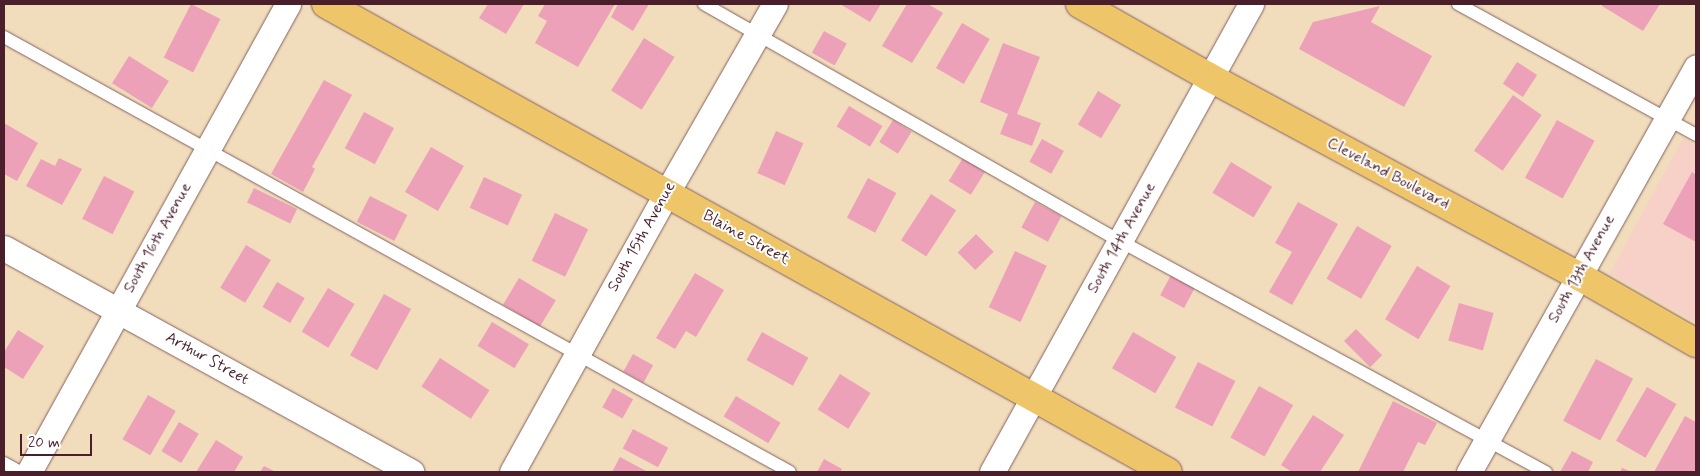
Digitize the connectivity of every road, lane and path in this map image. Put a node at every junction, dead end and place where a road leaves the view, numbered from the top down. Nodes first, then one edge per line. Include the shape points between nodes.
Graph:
1 (288, 4) edge
2 (326, 4) edge
3 (704, 4) edge
4 (775, 4) edge
5 (1080, 4) edge
6 (1251, 4) edge
7 (1458, 4) edge
8 (758, 34) junction
9 (4, 37) edge
10 (1696, 67) edge
11 (1209, 77) junction
12 (1667, 118) junction
13 (1696, 135) edge
14 (207, 150) junction
15 (666, 194) junction
16 (1120, 241) junction
17 (4, 248) edge
18 (1578, 276) junction
19 (118, 310) junction
20 (1696, 343) edge
21 (577, 355) junction
22 (1035, 398) junction
23 (1487, 439) junction
24 (4, 463) edge
25 (20, 472) edge
26 (29, 472) edge
27 (410, 472) edge
28 (512, 472) edge
29 (790, 472) edge
30 (992, 472) edge
31 (1168, 472) edge
32 (1468, 472) edge
33 (1546, 472) edge

1 - 14 street, South 16th Avenue
2 - 15 main road, Blaine Street
3 - 8 lane
4 - 8 street, South 15th Avenue
5 - 11 main road, Cleveland Boulevard
6 - 11 street, South 14th Avenue
7 - 12 lane
8 - 15 street, South 15th Avenue
8 - 16 lane
9 - 14 lane
10 - 12 street, South 13th Avenue
11 - 16 street, South 14th Avenue
11 - 18 main road, Cleveland Boulevard
12 - 13 lane
12 - 18 street, South 13th Avenue
14 - 19 street, South 16th Avenue
14 - 21 lane
15 - 21 street, South 15th Avenue
15 - 22 main road, Blaine Street
16 - 22 street, South 14th Avenue
16 - 23 lane
17 - 19 street, Arthur Street
18 - 20 main road, Cleveland Boulevard
18 - 23 street, South 13th Avenue
19 - 26 street, South 16th Avenue
19 - 27 street, Arthur Street
21 - 28 street, South 15th Avenue
21 - 29 lane
22 - 30 street, South 14th Avenue
22 - 31 main road, Blaine Street
23 - 32 street, South 13th Avenue
23 - 33 lane
24 - 25 lane

